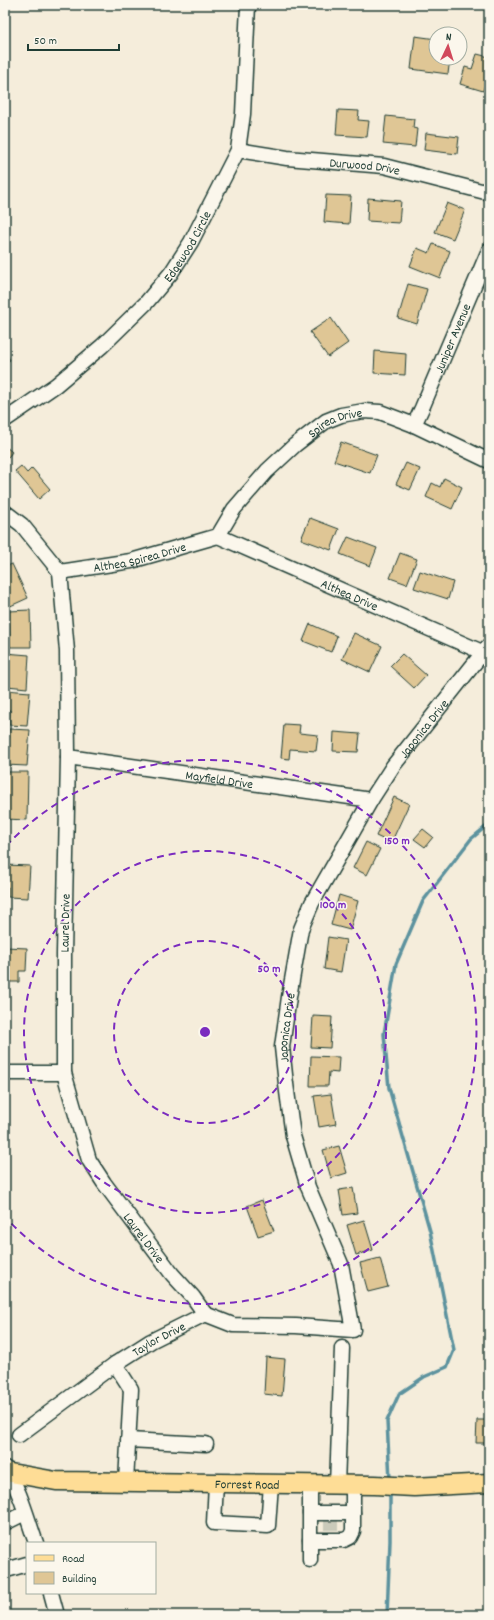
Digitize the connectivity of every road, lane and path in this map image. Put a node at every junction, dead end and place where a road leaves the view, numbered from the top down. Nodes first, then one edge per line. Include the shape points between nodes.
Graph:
1 (248, 5) edge
2 (238, 150) junction
3 (489, 193) edge
4 (489, 250) edge
5 (5, 420) edge
6 (414, 425) junction
7 (489, 461) edge
8 (5, 512) edge
9 (218, 536) junction
10 (60, 572) junction
11 (485, 649) edge
12 (68, 757) junction
13 (371, 800) junction
14 (5, 1073) edge
15 (64, 1073) junction
16 (205, 1314) junction
17 (342, 1348) dead end
18 (115, 1364) junction
19 (19, 1435) dead end
20 (128, 1440) junction
21 (206, 1444) dead end
22 (6, 1471) edge
23 (126, 1482) junction
24 (216, 1483) junction
25 (489, 1483) edge
26 (271, 1484) junction
27 (310, 1484) junction
28 (345, 1485) junction
29 (25, 1513) junction
30 (310, 1513) junction
31 (353, 1513) junction
32 (5, 1523) edge
33 (331, 1525) junction
34 (310, 1540) junction
35 (36, 1542) edge
36 (310, 1560) dead end
37 (26, 1564) edge
38 (5, 1566) edge
39 (51, 1594) edge
40 (57, 1615) edge

1 - 2 street, Edgewood Circle via 243,114
2 - 3 street, Durwood Drive via 287,158 384,166
2 - 5 street, Edgewood Circle via 191,242 171,273 151,297 102,346 61,380
4 - 6 street, Juniper Avenue
6 - 7 street, Spirea Drive
6 - 9 street, Spirea Drive via 380,412 364,411 326,421 267,471 234,509
8 - 10 street via 22,525
9 - 10 street, Althea Spirea Drive via 131,561
9 - 11 street, Althea Drive
10 - 12 street, Laurel Drive via 68,651
11 - 13 street, Japonica Drive via 393,766
12 - 13 street, Mayfield Drive
12 - 15 street, Laurel Drive
13 - 16 street, Japonica Drive via 312,903 301,928 282,1048 293,1136 308,1187 341,1264 353,1330 233,1326
14 - 15 street
15 - 16 street, Laurel Drive via 89,1160 172,1274
16 - 18 street, Taylor Drive via 151,1341
17 - 28 street
18 - 19 street, Taylor Drive
18 - 20 street via 131,1389
20 - 21 street
20 - 23 street
22 - 23 main road, Forrest Road via 56,1481
22 - 29 street
23 - 24 main road, Forrest Road
24 - 26 main road, Forrest Road
24 - 26 street via 214,1523 268,1526
25 - 28 main road, Forrest Road via 414,1487
26 - 27 main road, Forrest Road
27 - 28 main road, Forrest Road
27 - 30 street
28 - 31 street
29 - 32 street
29 - 35 street
30 - 33 street
30 - 34 street
31 - 33 street
31 - 33 street via 353,1531 350,1537 344,1540
33 - 34 street
34 - 36 street
37 - 38 street via 10,1570
39 - 40 street

